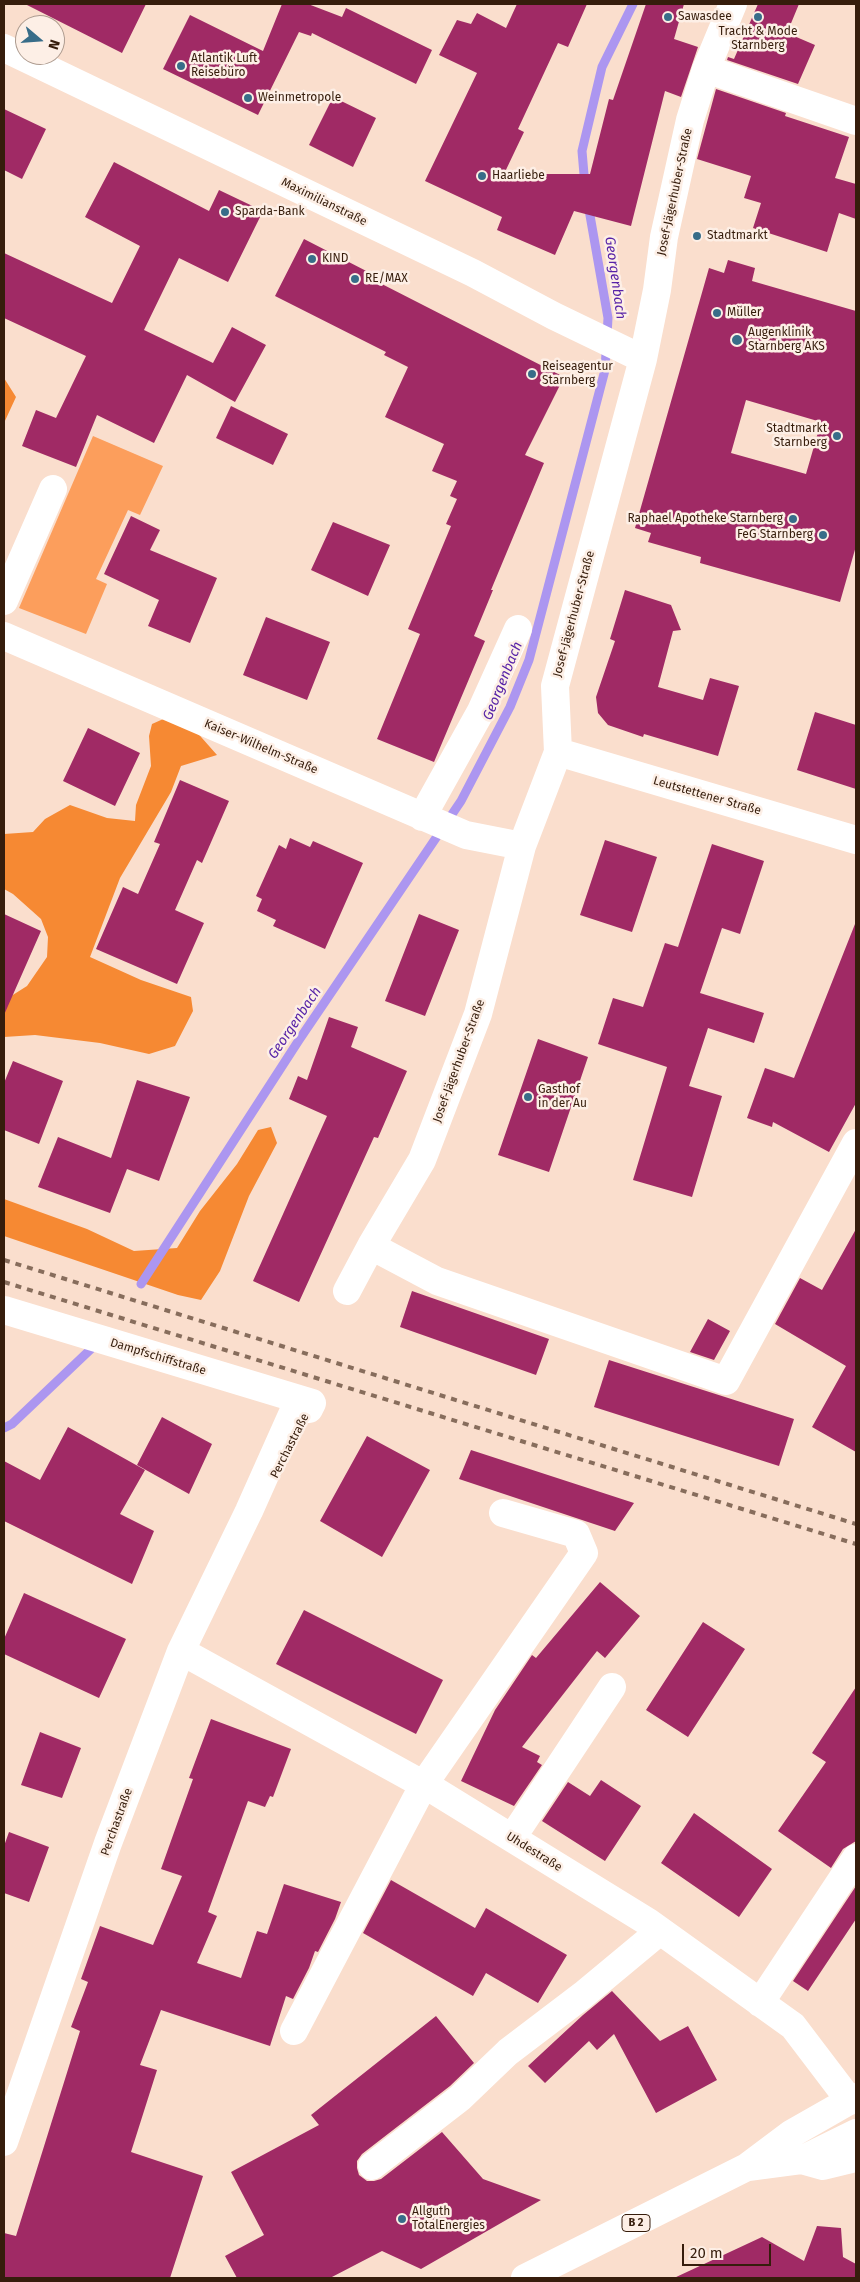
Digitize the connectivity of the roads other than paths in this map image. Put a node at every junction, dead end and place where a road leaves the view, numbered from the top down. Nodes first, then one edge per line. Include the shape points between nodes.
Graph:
1 (733, 4) edge
2 (4, 48) edge
3 (706, 69) junction
4 (856, 121) edge
5 (633, 354) junction
6 (53, 489) dead end
7 (4, 601) edge
8 (518, 628) dead end
9 (4, 636) edge
10 (558, 752) junction
11 (422, 817) junction
12 (856, 840) edge
13 (522, 846) junction
14 (856, 1143) edge
15 (371, 1246) junction
16 (347, 1291) dead end
17 (4, 1310) edge
18 (303, 1406) joint
19 (503, 1513) dead end
20 (181, 1651) junction
21 (612, 1687) dead end
22 (424, 1784) junction
23 (512, 1838) junction
24 (856, 1858) edge
25 (660, 1931) junction
26 (760, 2003) junction
27 (294, 2031) dead end
28 (853, 2099) edge
29 (856, 2133) edge
30 (4, 2142) edge
31 (856, 2158) edge
32 (801, 2160) junction
33 (372, 2166) dead end
34 (747, 2167) junction
35 (525, 2278) edge

1 - 3 street, Josef-Jägerhuber-Straße
2 - 5 street, Maximilianstraße via 473,273
3 - 4 street
3 - 5 street, Josef-Jägerhuber-Straße via 690,120 664,237 657,290
5 - 10 street, Josef-Jägerhuber-Straße via 555,686
6 - 7 street
8 - 11 street via 481,711
9 - 11 street, Kaiser-Wilhelm-Straße
10 - 12 street, Leutstettener Straße
10 - 13 street, Josef-Jägerhuber-Straße
11 - 13 street, Kaiser-Wilhelm-Straße via 466,835
13 - 15 street, Josef-Jägerhuber-Straße via 478,1014 422,1160
14 - 15 street via 726,1382 437,1281
15 - 16 street, Josef-Jägerhuber-Straße
17 - 18 street, Dampfschiffstraße
18 - 20 street, Perchastraße
19 - 22 street via 576,1534 584,1552
20 - 22 street, Uhdestraße
20 - 30 street, Perchastraße via 108,1843
21 - 23 street
22 - 23 street, Uhdestraße
22 - 27 street
23 - 25 street, Uhdestraße
24 - 26 street
25 - 26 street, Uhdestraße
25 - 33 street via 508,2052 460,2098
26 - 28 street, Uhdestraße via 793,2026
28 - 34 street, B 2 via 791,2134
29 - 32 street
31 - 32 street via 823,2166
32 - 34 street
34 - 35 street, B 2

